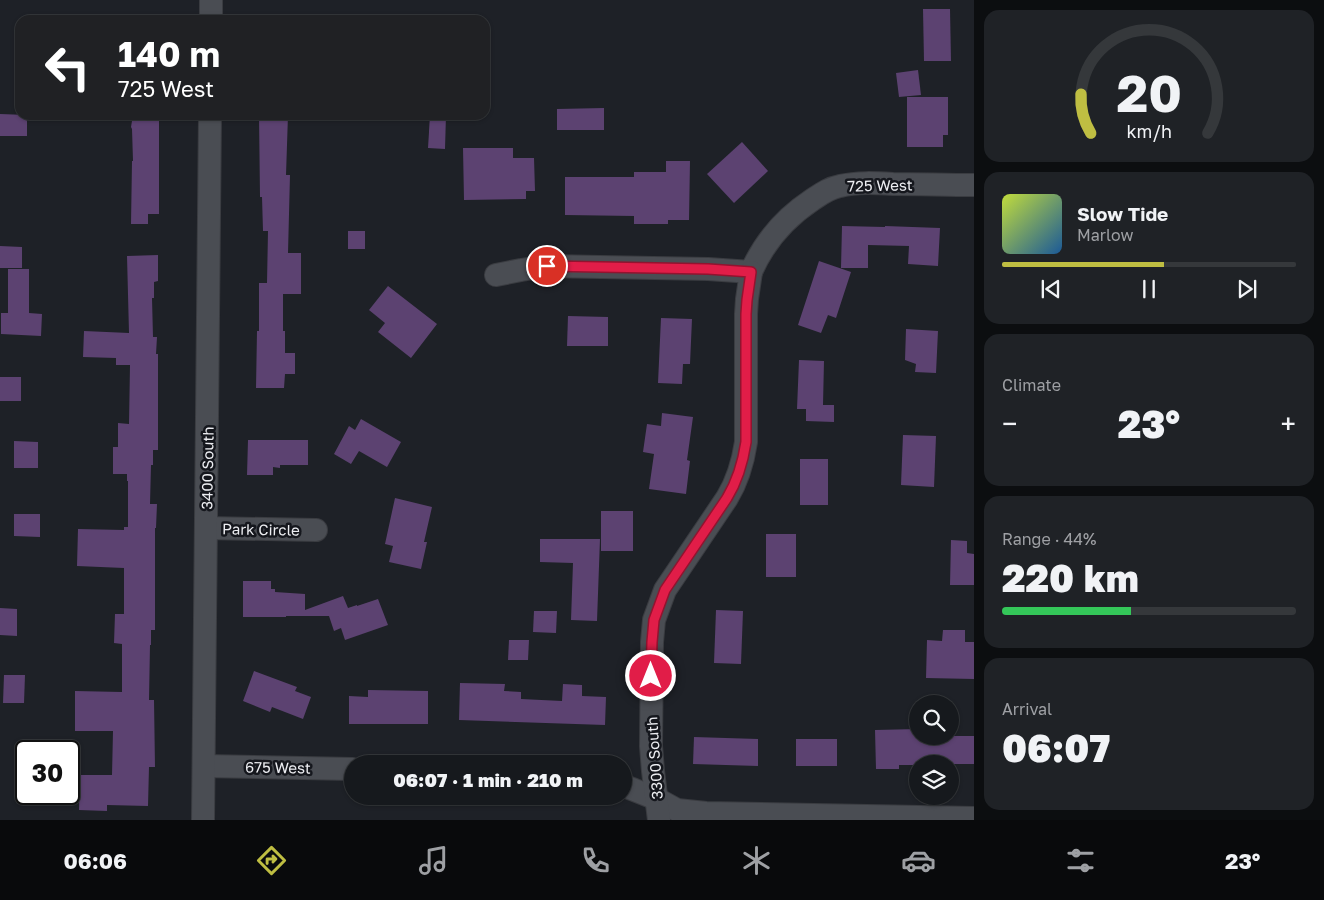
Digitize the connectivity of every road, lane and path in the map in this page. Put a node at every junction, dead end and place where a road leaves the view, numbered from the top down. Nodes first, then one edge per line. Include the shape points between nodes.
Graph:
1 (211, 0) edge
2 (211, 15) edge
3 (210, 120) edge
4 (974, 185) edge
5 (751, 272) junction
6 (496, 275) dead end
7 (206, 528) junction
8 (316, 530) dead end
9 (204, 766) junction
10 (344, 769) edge
11 (632, 792) edge
12 (658, 810) edge
13 (974, 818) edge
14 (203, 820) edge

1 - 2 street
3 - 7 street, 3400 South
4 - 5 street, 725 West via 867,183 838,186 800,208 784,222 757,257
5 - 6 street via 547,266
5 - 12 street, 3300 South via 746,314 746,442 740,471 727,498 665,590 654,620 651,746
7 - 8 street, Park Circle
7 - 9 street, 3400 South
9 - 10 street, 675 West
9 - 14 street, 3400 South
11 - 12 street
12 - 13 street via 706,814

